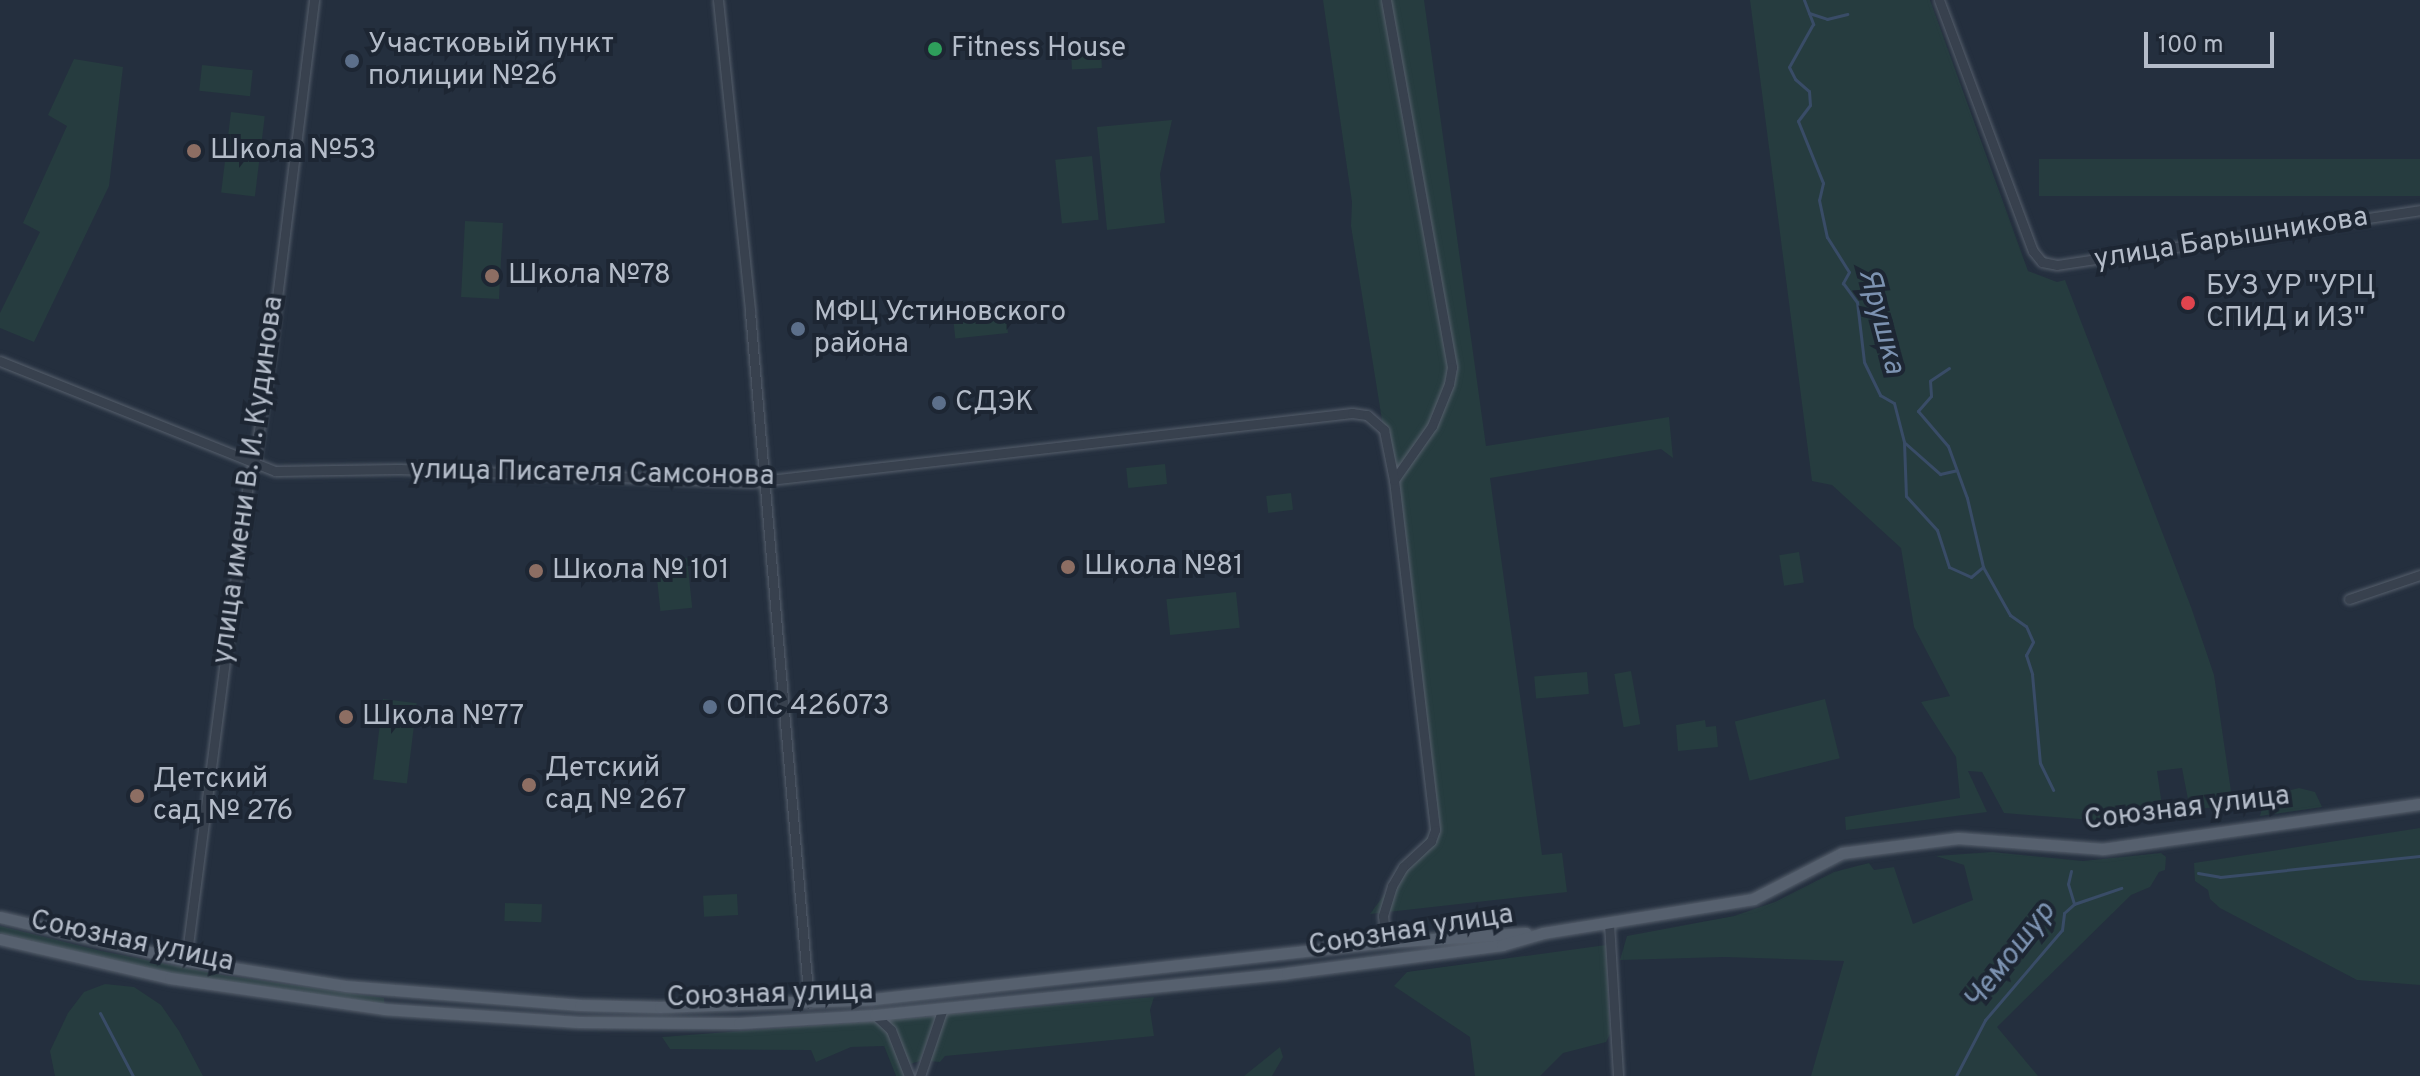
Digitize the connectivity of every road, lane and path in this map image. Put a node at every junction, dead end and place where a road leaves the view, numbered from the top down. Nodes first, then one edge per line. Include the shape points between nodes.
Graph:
1 (314, 0) edge
2 (718, 0) edge
3 (1386, 0) edge
4 (1939, 0) edge
5 (2420, 210) edge
6 (0, 361) edge
7 (254, 465) junction
8 (1394, 480) junction
9 (763, 481) junction
10 (2420, 575) edge
11 (2349, 599) dead end
12 (2420, 804) edge
13 (0, 917) edge
14 (1609, 923) junction
15 (0, 939) edge
16 (1501, 939) junction
17 (1386, 942) junction
18 (183, 960) junction
19 (874, 999) junction
20 (809, 1003) junction
21 (739, 1006) junction
22 (943, 1008) junction
23 (875, 1015) junction
24 (739, 1023) junction
25 (909, 1076) edge
26 (920, 1076) edge
27 (1618, 1076) edge

1 - 7 street, улица имени В. И. Кудинова
2 - 9 street
3 - 8 street via 1452,367 1432,426
4 - 5 street, улица Барышникова via 2033,251 2042,262 2057,265
6 - 7 street, улица Писателя Самсонова
7 - 9 street, улица Писателя Самсонова via 275,471 399,469
7 - 18 street, улица имени В. И. Кудинова
8 - 9 street, улица Писателя Самсонова via 1384,430 1367,415 1352,413
8 - 17 street via 1435,830 1428,845 1403,867 1389,894 1383,916
9 - 20 street
10 - 11 street
12 - 14 main road, Союзная улица via 2103,849 1958,838 1842,853 1753,899
13 - 18 main road, Союзная улица
14 - 16 main road, Союзная улица
14 - 27 street
15 - 24 main road, Союзная улица via 170,978 384,1009 579,1022
16 - 17 main road, Союзная улица
16 - 22 main road, Союзная улица via 1287,973
17 - 19 main road, Союзная улица
18 - 21 main road, Союзная улица via 440,996 580,1005
19 - 20 main road, Союзная улица
19 - 23 main road
20 - 21 main road, Союзная улица
21 - 24 main road
22 - 23 main road, Союзная улица
22 - 26 street
23 - 24 main road, Союзная улица
23 - 25 street via 891,1030

